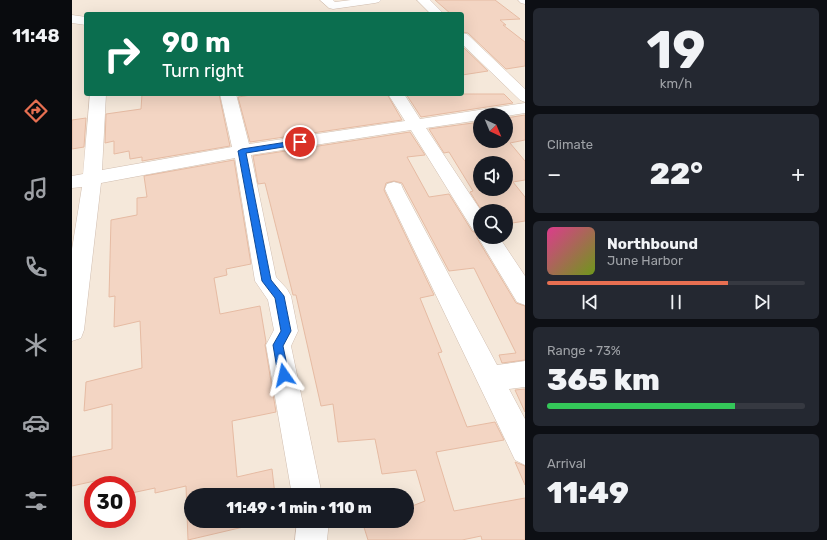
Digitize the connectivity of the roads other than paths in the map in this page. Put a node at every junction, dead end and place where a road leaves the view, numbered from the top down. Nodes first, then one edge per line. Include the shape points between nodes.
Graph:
1 (375, 0) edge
2 (423, 0) edge
3 (333, 7) edge
4 (436, 12) edge
5 (72, 19) edge
6 (84, 20) edge
7 (464, 39) edge
8 (98, 96) edge
9 (228, 96) edge
10 (397, 96) edge
11 (525, 97) edge
12 (525, 108) edge
13 (416, 125) junction
14 (242, 151) junction
15 (82, 180) edge
16 (394, 189) dead end
17 (473, 214) edge
18 (492, 244) edge
19 (525, 295) edge
20 (72, 330) edge
21 (525, 374) edge
22 (491, 379) junction
23 (525, 450) edge
24 (306, 488) edge
25 (312, 528) edge
26 (311, 540) edge

1 - 3 street
2 - 4 street
5 - 6 street
7 - 11 street
8 - 15 street
9 - 14 street
10 - 13 street
12 - 13 street
13 - 14 street
13 - 17 street
14 - 15 street
14 - 24 street via 266,281 279,296 286,331 278,345
15 - 20 street
16 - 22 street
18 - 19 street
21 - 22 street
22 - 23 street
25 - 26 street

